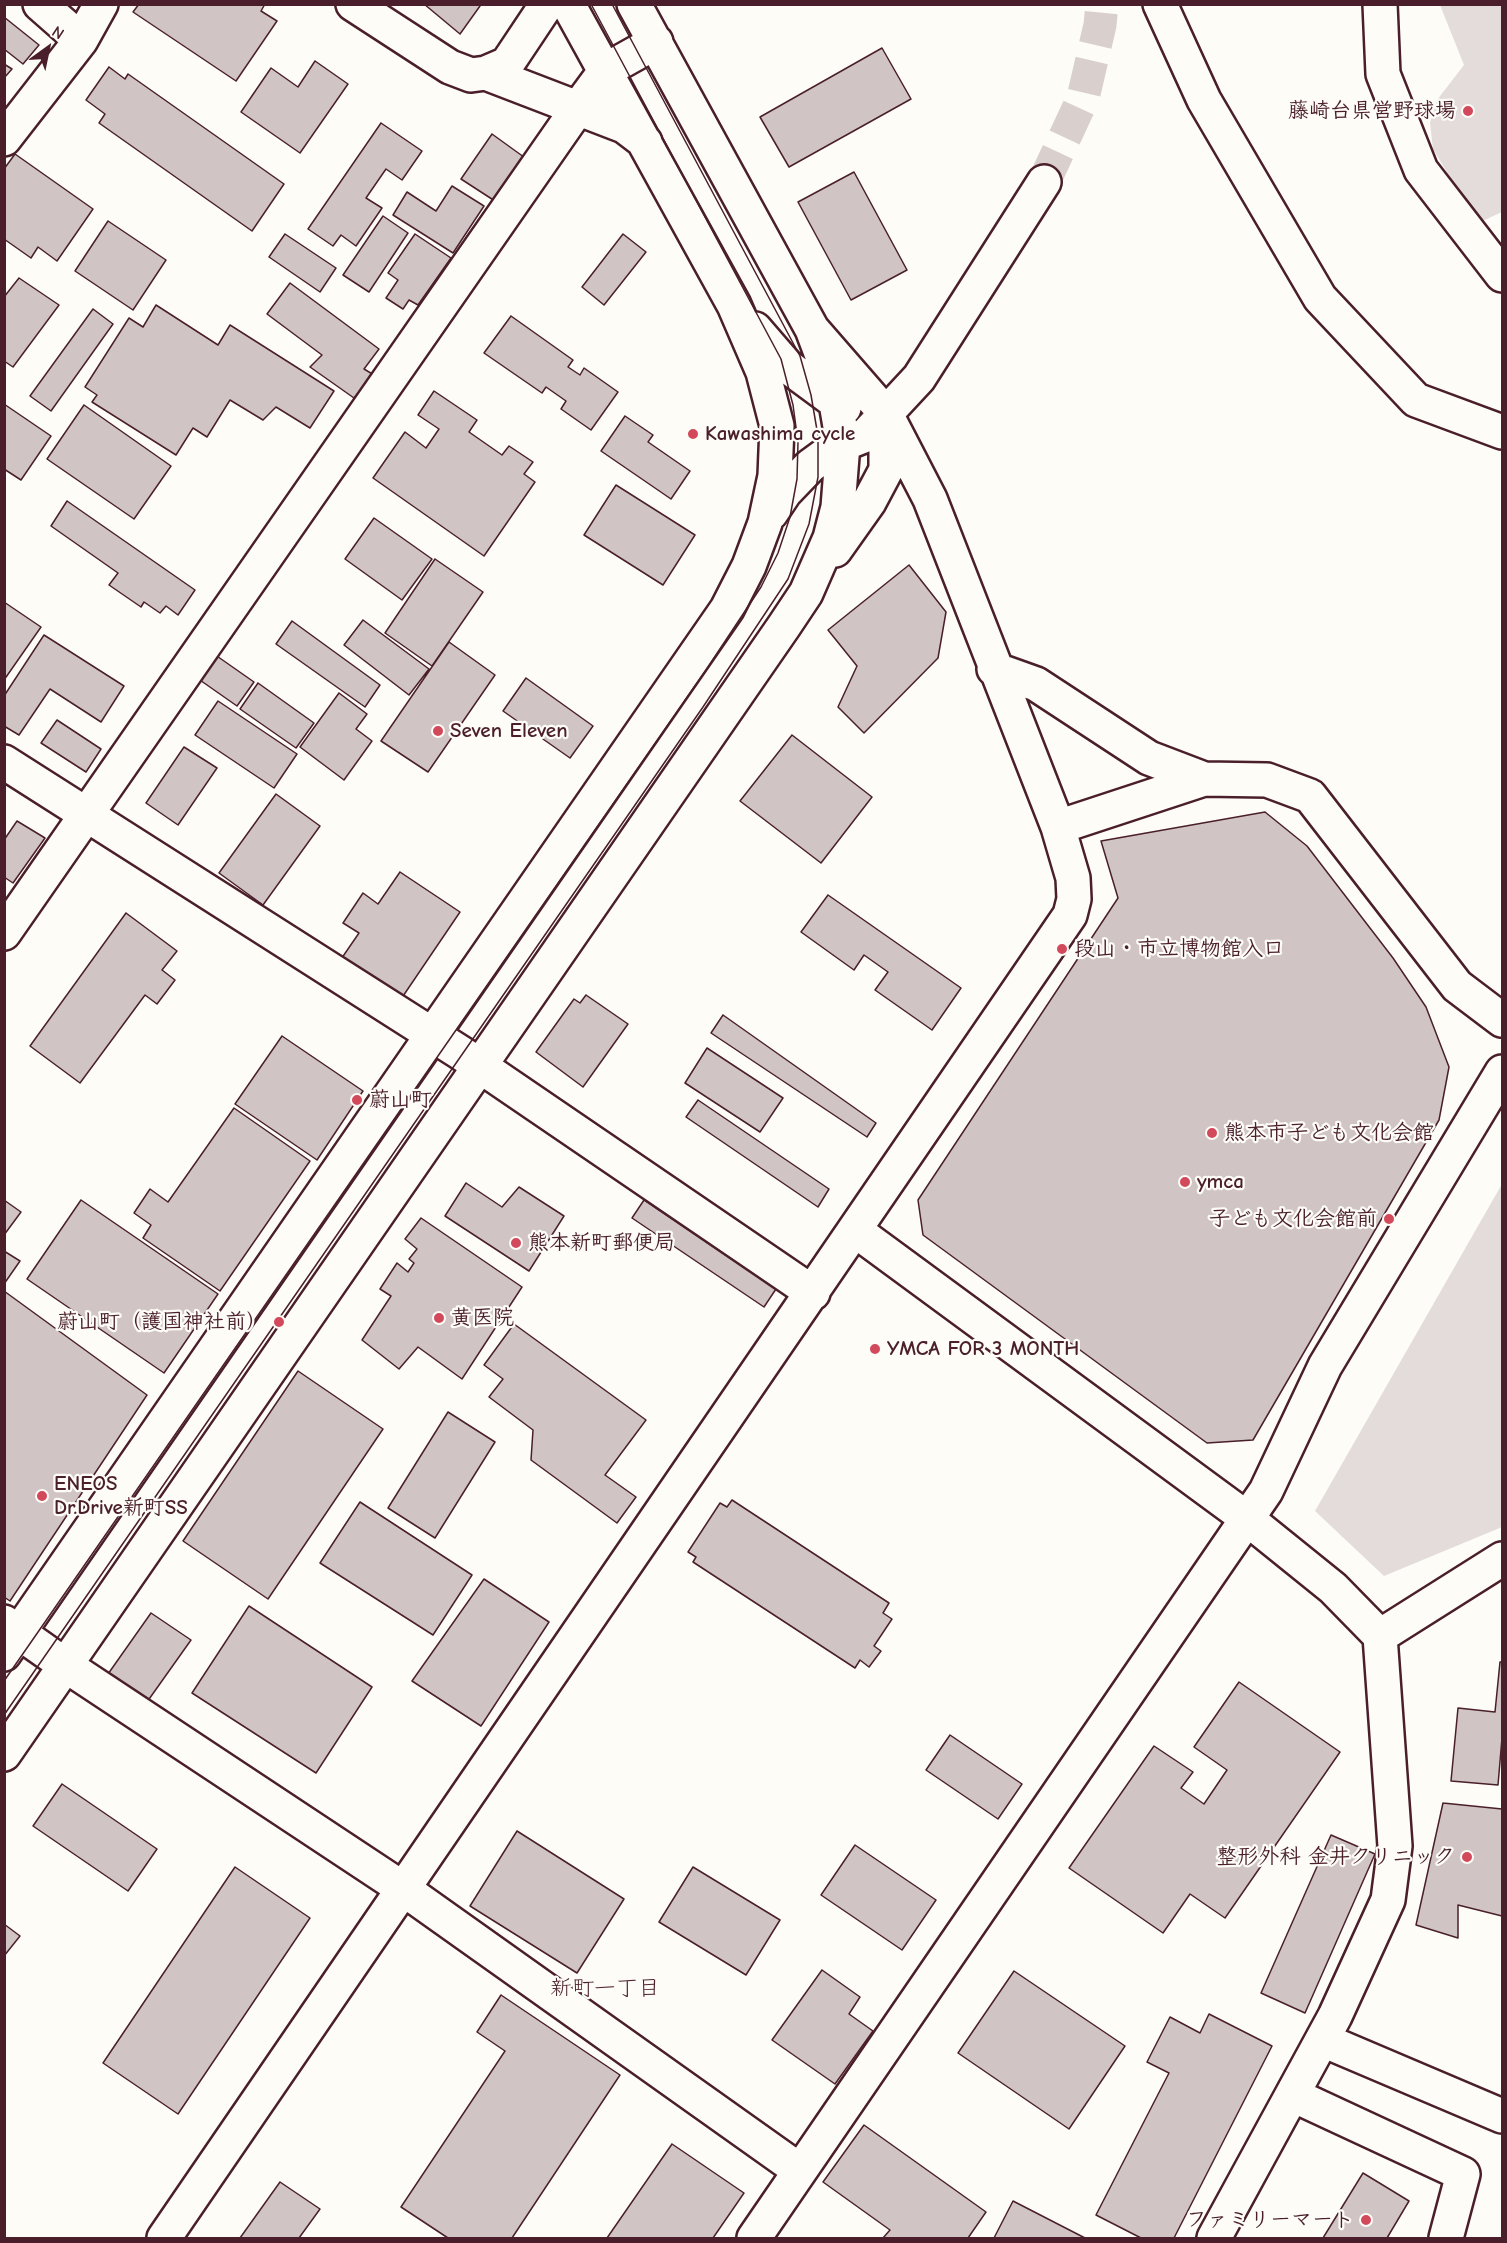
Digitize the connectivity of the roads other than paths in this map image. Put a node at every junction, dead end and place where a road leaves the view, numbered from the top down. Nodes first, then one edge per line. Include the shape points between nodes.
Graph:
1 (40, 4) edge
2 (101, 4) edge
3 (353, 4) edge
4 (547, 4) edge
5 (568, 4) edge
6 (634, 4) edge
7 (1160, 4) edge
8 (1380, 4) edge
9 (81, 40) junction
10 (656, 42) junction
11 (606, 70) junction
12 (486, 73) junction
13 (578, 108) junction
14 (4, 139) edge
15 (646, 143) junction
16 (1044, 182) tunnel mouth
17 (1503, 275) edge
18 (734, 305) junction
19 (812, 329) junction
20 (836, 403) junction
21 (886, 414) junction
22 (1503, 432) edge
23 (843, 444) junction
24 (765, 523) junction
25 (806, 593) junction
26 (994, 669) junction
27 (4, 762) edge
28 (1204, 779) junction
29 (87, 816) junction
30 (1058, 827) junction
31 (4, 933) edge
32 (1503, 1020) edge
33 (432, 1035) junction
34 (480, 1066) junction
35 (1503, 1072) edge
36 (856, 1231) junction
37 (813, 1293) junction
38 (1245, 1517) junction
39 (1503, 1559) edge
40 (10, 1636) edge
41 (1380, 1636) junction
42 (65, 1665) junction
43 (4, 1754) edge
44 (402, 1887) junction
45 (1323, 2040) junction
46 (1293, 2095) junction
47 (1503, 2116) edge
48 (799, 2170) junction
49 (164, 2238) edge
50 (754, 2238) edge
51 (1214, 2238) edge
52 (1446, 2238) edge

1 - 9 street
2 - 9 street
3 - 12 street via 450,67 471,75
4 - 12 street via 507,64
5 - 11 street
6 - 10 street
7 - 22 street via 1204,100 1320,298 1416,400
8 - 17 street via 1383,74 1421,170
9 - 14 street
10 - 11 street
10 - 19 street
11 - 13 street
11 - 15 street
12 - 13 street
13 - 15 street via 624,126
13 - 29 street
15 - 18 street
16 - 21 street via 919,378
18 - 20 street via 787,366
18 - 24 street via 763,372 777,426 775,476
19 - 20 street
19 - 21 street
20 - 21 street via 851,413
20 - 23 street
21 - 23 street via 866,435
21 - 25 street via 886,470 869,502
21 - 26 street via 930,499
23 - 24 street via 796,479
23 - 25 street via 838,507 830,538
24 - 33 street via 727,609
25 - 34 street
26 - 28 street via 1036,684 1149,758
26 - 30 street
27 - 29 street
28 - 30 street
28 - 32 street via 1267,780 1310,796 1457,986
29 - 31 street
29 - 33 street
30 - 36 street via 1073,878 1070,915
33 - 34 street
33 - 40 street
34 - 37 street
34 - 42 street
35 - 38 street via 1325,1366 1266,1491
36 - 37 street
36 - 38 street
37 - 44 street
38 - 41 street via 1333,1588
38 - 48 street
39 - 41 street
40 - 42 street
41 - 45 street via 1395,1846 1388,1900
42 - 43 street
42 - 44 street
44 - 48 street
44 - 49 street
45 - 46 street
45 - 47 street
46 - 51 street
46 - 52 street via 1462,2174
48 - 50 street

